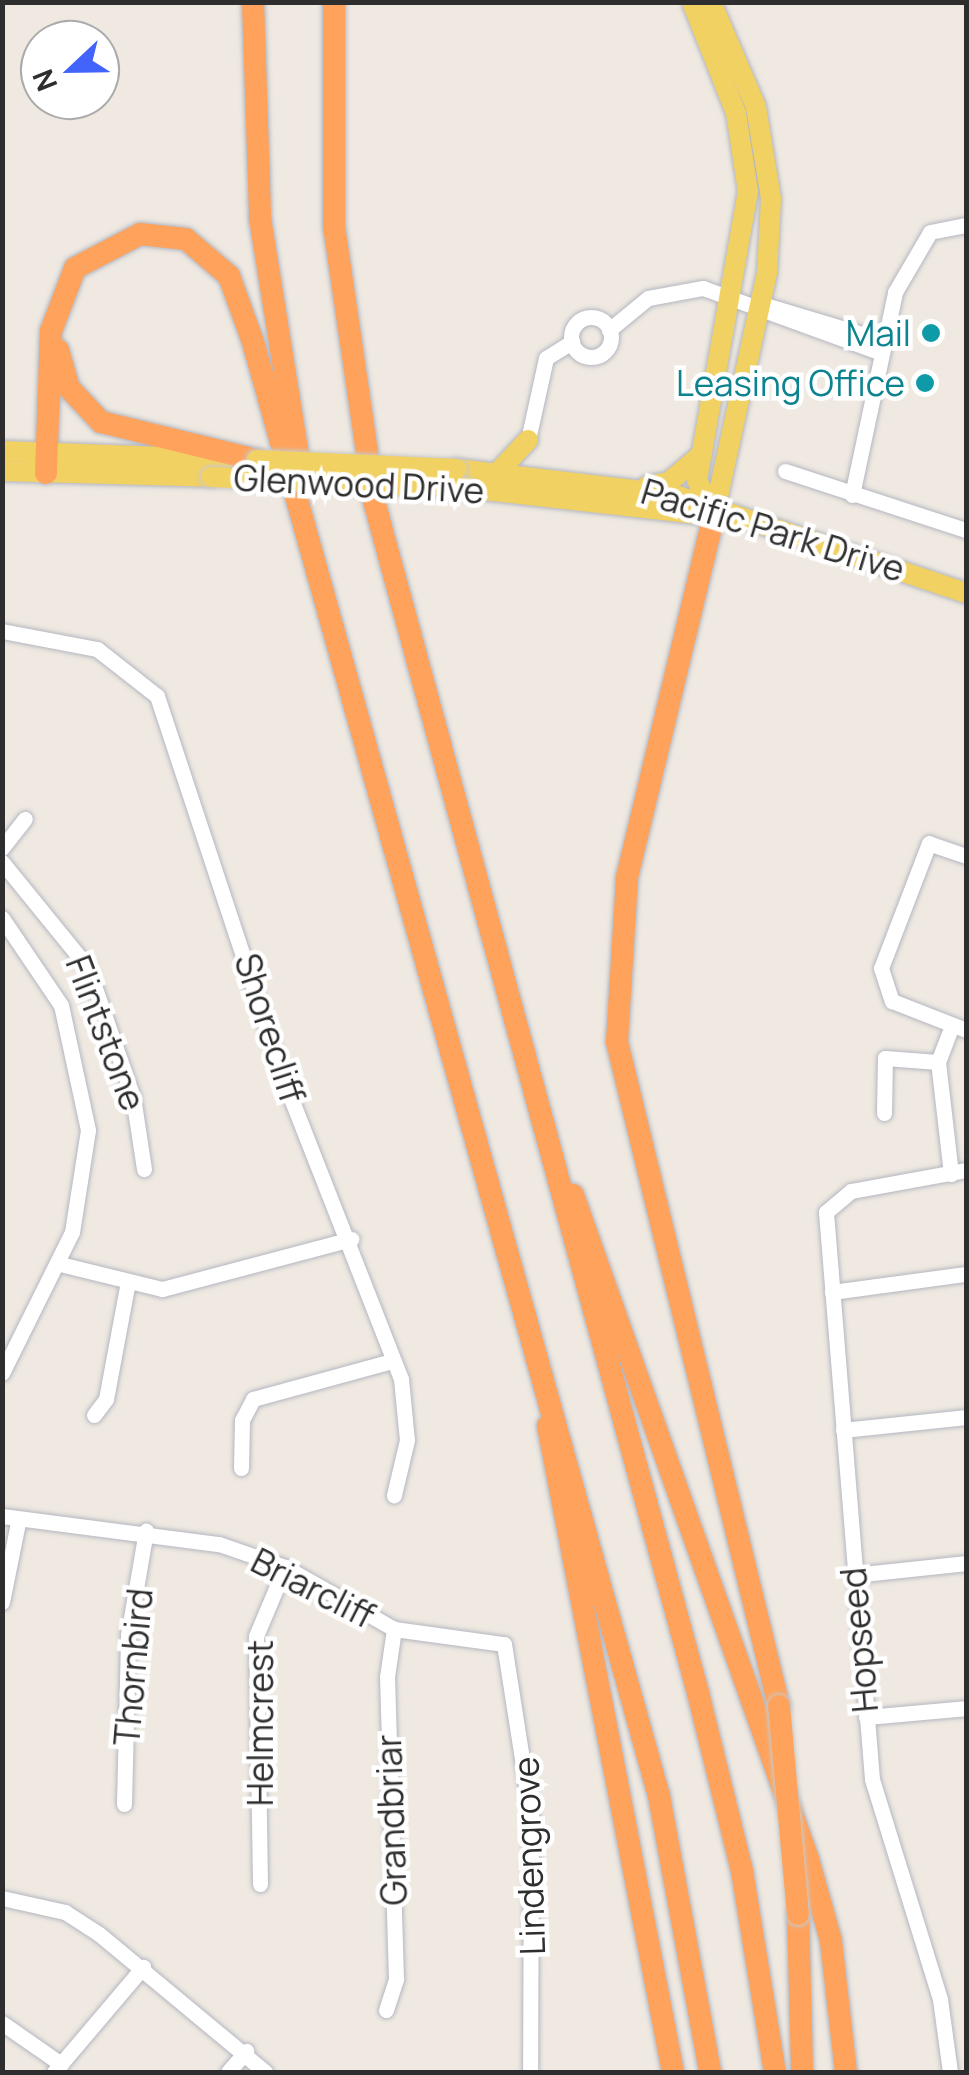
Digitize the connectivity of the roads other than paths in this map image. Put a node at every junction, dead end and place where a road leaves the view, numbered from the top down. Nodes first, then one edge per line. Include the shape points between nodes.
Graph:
1 (253, 2) edge
2 (334, 2) edge
3 (692, 2) edge
4 (710, 2) edge
5 (966, 224) edge
6 (733, 296) junction
7 (759, 304) junction
8 (57, 306) junction
9 (609, 330) junction
10 (880, 346) junction
11 (574, 347) junction
12 (528, 440) junction
13 (2, 450) edge
14 (702, 454) junction
15 (257, 460) joint
16 (207, 462) junction
17 (46, 463) junction
18 (2, 471) edge
19 (785, 471) dead end
20 (498, 472) junction
21 (546, 476) junction
22 (462, 478) junction
23 (640, 488) junction
24 (852, 494) junction
25 (714, 514) junction
26 (966, 530) edge
27 (966, 594) edge
28 (2, 631) edge
29 (366, 746) junction
30 (24, 819) dead end
31 (2, 848) edge
32 (966, 856) edge
33 (2, 862) edge
34 (469, 868) junction
35 (2, 918) edge
36 (959, 1027) edge
37 (938, 1062) junction
38 (884, 1113) dead end
39 (144, 1169) dead end
40 (959, 1172) edge
41 (351, 1239) junction
42 (60, 1264) junction
43 (966, 1274) edge
44 (127, 1287) junction
45 (832, 1292) junction
46 (392, 1360) junction
47 (2, 1374) edge
48 (546, 1382) junction
49 (94, 1415) dead end
50 (966, 1417) edge
51 (843, 1430) junction
52 (241, 1468) dead end
53 (394, 1496) dead end
54 (10, 1520) edge
55 (146, 1531) junction
56 (966, 1563) edge
57 (285, 1567) junction
58 (854, 1574) junction
59 (2, 1602) edge
60 (394, 1628) junction
61 (504, 1644) joint
62 (966, 1708) edge
63 (866, 1717) junction
64 (124, 1804) dead end
65 (260, 1884) dead end
66 (2, 1898) edge
67 (143, 1967) junction
68 (386, 2010) dead end
69 (2, 2024) edge
70 (246, 2051) junction
71 (58, 2068) edge
72 (228, 2072) edge
73 (264, 2072) edge
74 (530, 2072) edge
75 (673, 2072) edge
76 (710, 2072) edge
77 (776, 2072) edge
78 (802, 2072) edge
79 (846, 2072) edge
80 (950, 2072) edge

1 - 29 highway via 260,218 285,408
2 - 34 highway via 334,226 358,424
3 - 6 main road via 745,158
4 - 7 main road via 765,139 771,200
5 - 10 street via 930,232
6 - 7 street
6 - 9 street via 674,288
6 - 14 main road
7 - 10 street via 786,304
7 - 25 main road
8 - 16 highway via 61,370 83,406 132,436
8 - 17 highway
8 - 29 highway via 92,252 140,234 186,239 229,276
9 - 11 street via 602,354
9 - 11 street via 586,318
10 - 24 street
11 - 12 street via 544,366
12 - 20 main road
12 - 21 main road
13 - 17 main road, Glenwood Drive
14 - 23 main road via 670,482
14 - 25 main road via 698,480
15 - 16 highway
15 - 22 main road, Glenwood Drive, bridge
16 - 17 main road, Glenwood Drive
16 - 22 main road, Glenwood Drive, bridge
17 - 18 main road, Glenwood Drive
19 - 24 street
20 - 21 main road, Pacific Park Drive
20 - 22 main road, Pacific Park Drive
21 - 23 main road, Pacific Park Drive
22 - 25 main road, Glenwood Drive
23 - 25 main road, Pacific Park Drive
24 - 26 street
25 - 27 main road, Pacific Park Drive via 807,535
25 - 78 highway, bridge via 627,878 618,1042 779,1706 798,1914
28 - 41 street, Shorecliff via 98,649 157,696 285,1082
29 - 48 highway
30 - 31 street
32 - 36 street via 929,843 880,968 892,1001
33 - 39 street, Flintstone via 88,968 133,1097
34 - 77 highway via 698,1693 742,1871
34 - 79 highway via 613,1322 812,1873
35 - 42 street via 61,1005 82,1075 87,1163
36 - 37 street
37 - 38 street via 885,1058
37 - 40 street
40 - 45 street, Hopseed via 833,1199 826,1212
41 - 44 street via 200,1282
41 - 46 street, Shorecliff
42 - 44 street
42 - 47 street
43 - 45 street
44 - 49 street via 106,1399
45 - 51 street, Hopseed
46 - 52 street via 254,1399 242,1420
46 - 53 street, Shorecliff via 408,1440
48 - 75 highway via 550,1466 646,1896
48 - 76 highway via 659,1796
50 - 51 street
51 - 58 street, Hopseed
54 - 55 street, Briarcliff
54 - 59 street
55 - 57 street, Briarcliff
55 - 64 street, Thornbird via 128,1635
56 - 58 street
57 - 60 street, Briarcliff
57 - 65 street, Helmcrest via 256,1636
58 - 63 street, Hopseed
60 - 61 street, Briarcliff
60 - 68 street, Grandbriar via 387,1677 396,1979
61 - 74 street, Lindengrove via 514,1657 531,1816
62 - 63 street
63 - 80 street, Hopseed via 884,1832 940,1999
66 - 67 street via 65,1912
67 - 70 street
67 - 71 street
69 - 71 street
70 - 72 street
70 - 73 street

